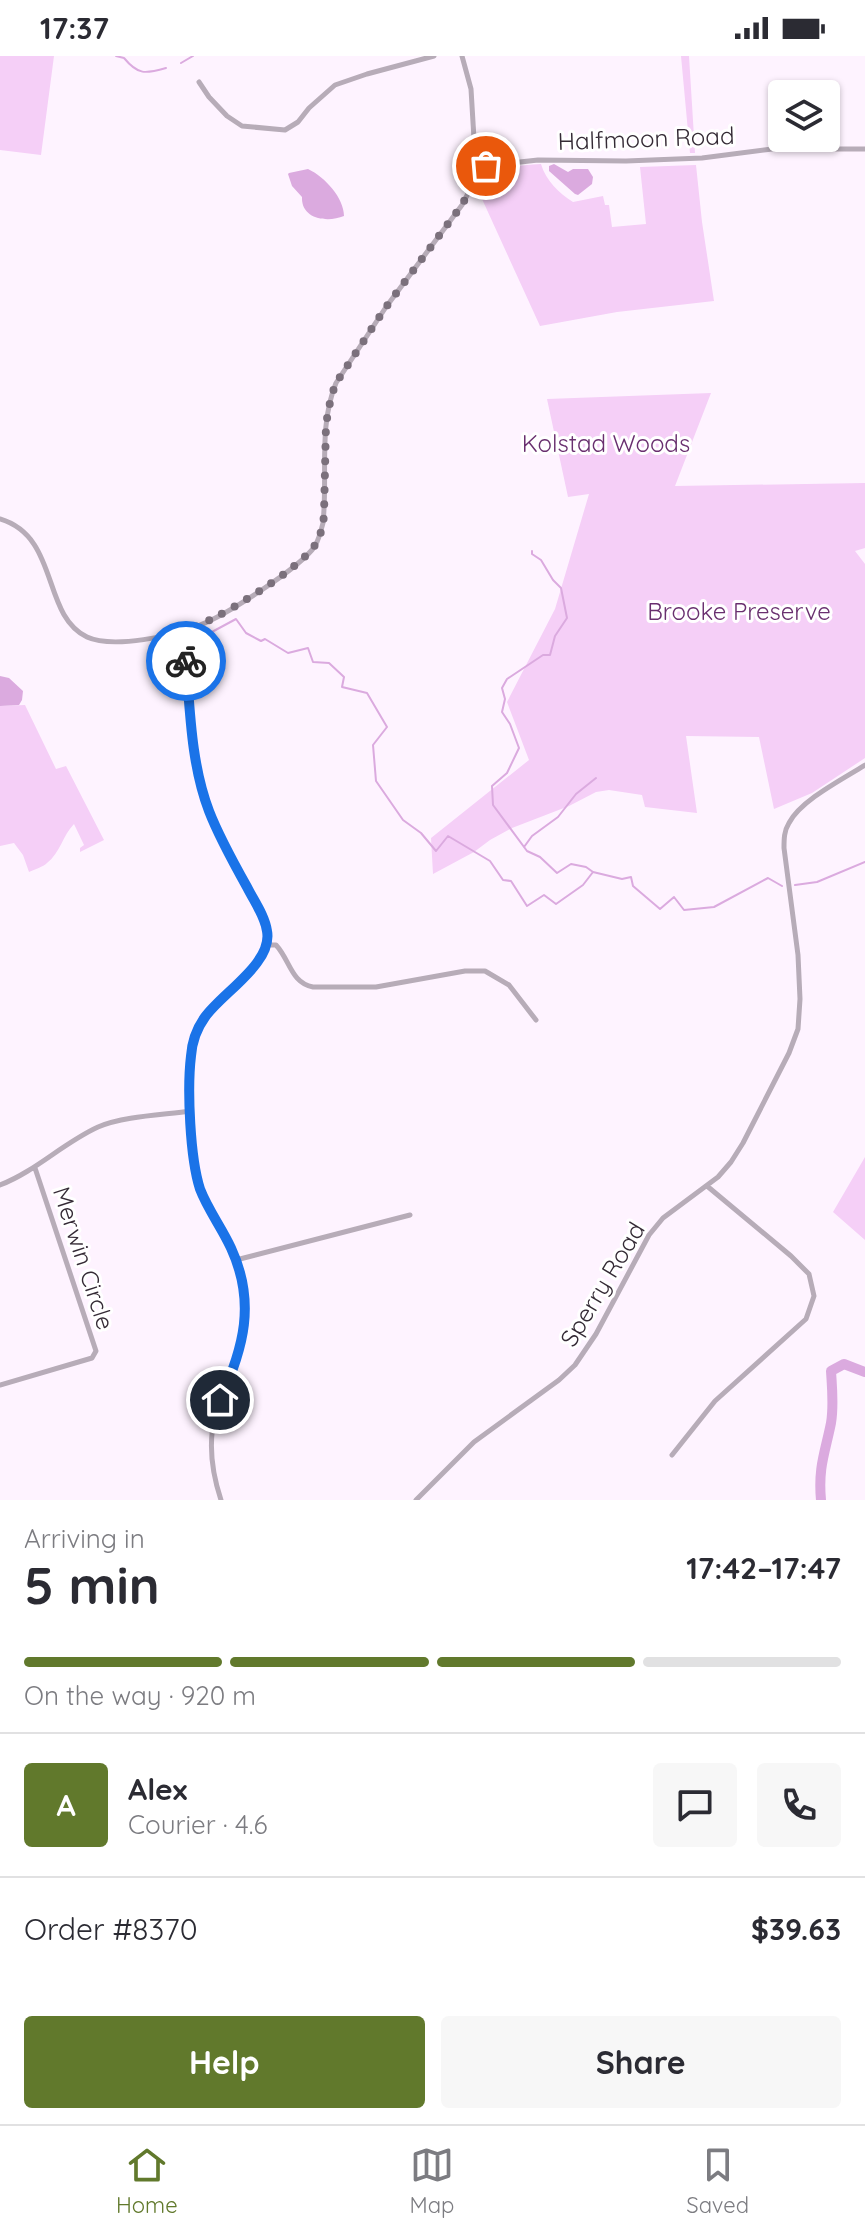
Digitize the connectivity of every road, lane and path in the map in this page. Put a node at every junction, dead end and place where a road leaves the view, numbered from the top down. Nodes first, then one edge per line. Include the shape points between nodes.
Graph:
1 (434, 56) edge
2 (462, 56) edge
3 (199, 82) dead end
4 (865, 149) edge
5 (476, 167) junction
6 (0, 519) edge
7 (184, 631) junction
8 (865, 765) edge
9 (267, 945) junction
10 (536, 1020) dead end
11 (191, 1111) junction
12 (35, 1168) junction
13 (0, 1185) edge
14 (707, 1186) junction
15 (410, 1215) dead end
16 (236, 1260) junction
17 (0, 1385) edge
18 (672, 1455) dead end
19 (221, 1500) edge
20 (416, 1500) edge

1 - 3 street via 335,85 285,130 242,126
2 - 5 street via 471,89
4 - 5 street, Halfmoon Road via 772,149 702,158 538,160
5 - 7 street via 462,205 336,383 327,413 324,515 315,545 236,606
6 - 7 street via 30,538 67,618 82,634 118,642
7 - 9 street via 204,795 266,927
8 - 14 street, Sperry Road via 805,805 787,826 785,856 800,983 798,1029 743,1143
9 - 10 street via 276,945 296,978 313,987 376,987 485,971 509,985
9 - 11 street via 198,1029 191,1054
11 - 12 street via 99,1127
11 - 16 street via 197,1177
12 - 13 street
12 - 17 street, Merwin Circle via 96,1351 92,1358
14 - 18 street via 809,1274 814,1296 806,1319 715,1401
14 - 20 street, Sperry Road via 649,1235 596,1334 569,1371 474,1442
15 - 16 street
16 - 19 street via 245,1324 211,1440

